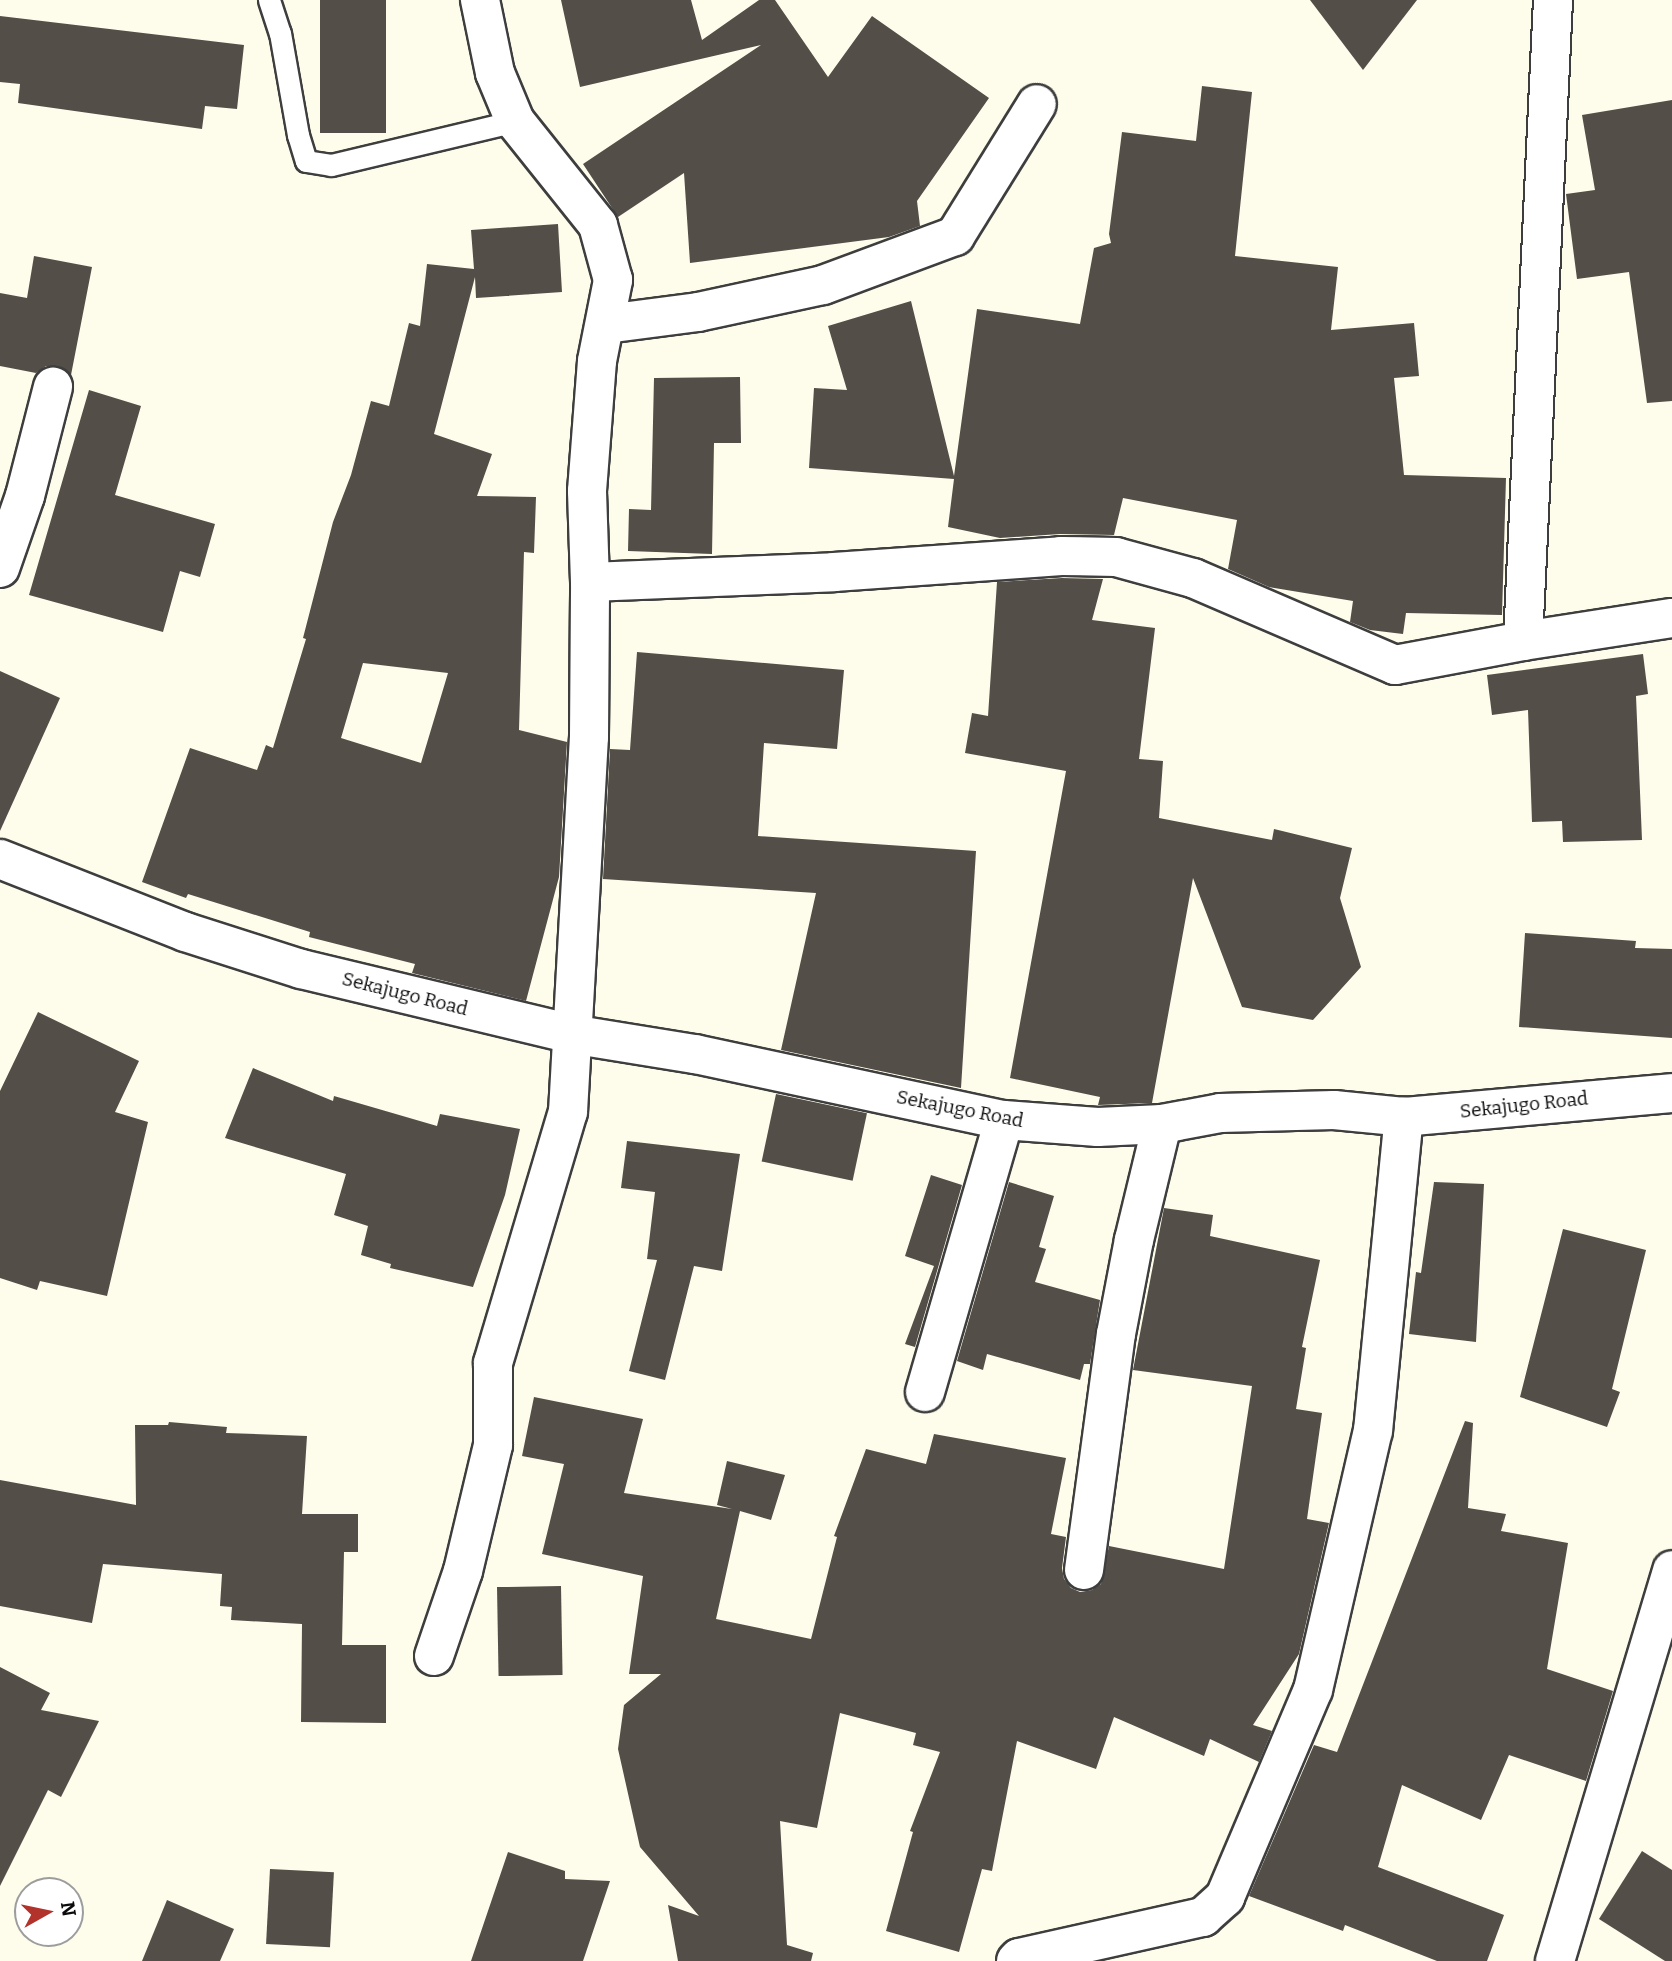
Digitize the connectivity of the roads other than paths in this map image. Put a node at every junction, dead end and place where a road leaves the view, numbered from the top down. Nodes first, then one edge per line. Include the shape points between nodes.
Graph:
1 (269, 0) edge
2 (480, 0) edge
3 (1553, 0) edge
4 (1037, 104) dead end
5 (515, 121) junction
6 (606, 324) junction
7 (53, 387) dead end
8 (0, 568) edge
9 (590, 582) junction
10 (1672, 618) edge
11 (1523, 641) junction
12 (0, 859) edge
13 (571, 1034) junction
14 (1672, 1093) edge
15 (1404, 1117) junction
16 (1004, 1120) junction
17 (1162, 1124) junction
18 (925, 1392) dead end
19 (1084, 1570) dead end
20 (1672, 1570) edge
21 (434, 1656) dead end
22 (1016, 1961) edge
23 (1555, 1961) edge

1 - 5 lane via 306,161 331,166
2 - 5 street via 495,72
3 - 11 street
4 - 6 street via 955,236 822,285 698,312
5 - 6 street via 598,225 613,280
6 - 9 street via 590,427
7 - 8 street via 25,496
9 - 11 street via 1062,556 1116,557 1193,578 1395,665
9 - 13 street via 589,737
10 - 11 street
12 - 13 street, Sekajugo Road via 185,932 301,969
13 - 16 street, Sekajugo Road via 695,1054
13 - 21 street via 568,1112 493,1363 493,1445 463,1571
14 - 15 street, Sekajugo Road
15 - 17 street, Sekajugo Road via 1334,1110 1220,1112
15 - 22 street via 1373,1431 1313,1690 1225,1897 1203,1917
16 - 17 street, Sekajugo Road via 1098,1127
16 - 18 street
17 - 19 street via 1116,1334
20 - 23 street

